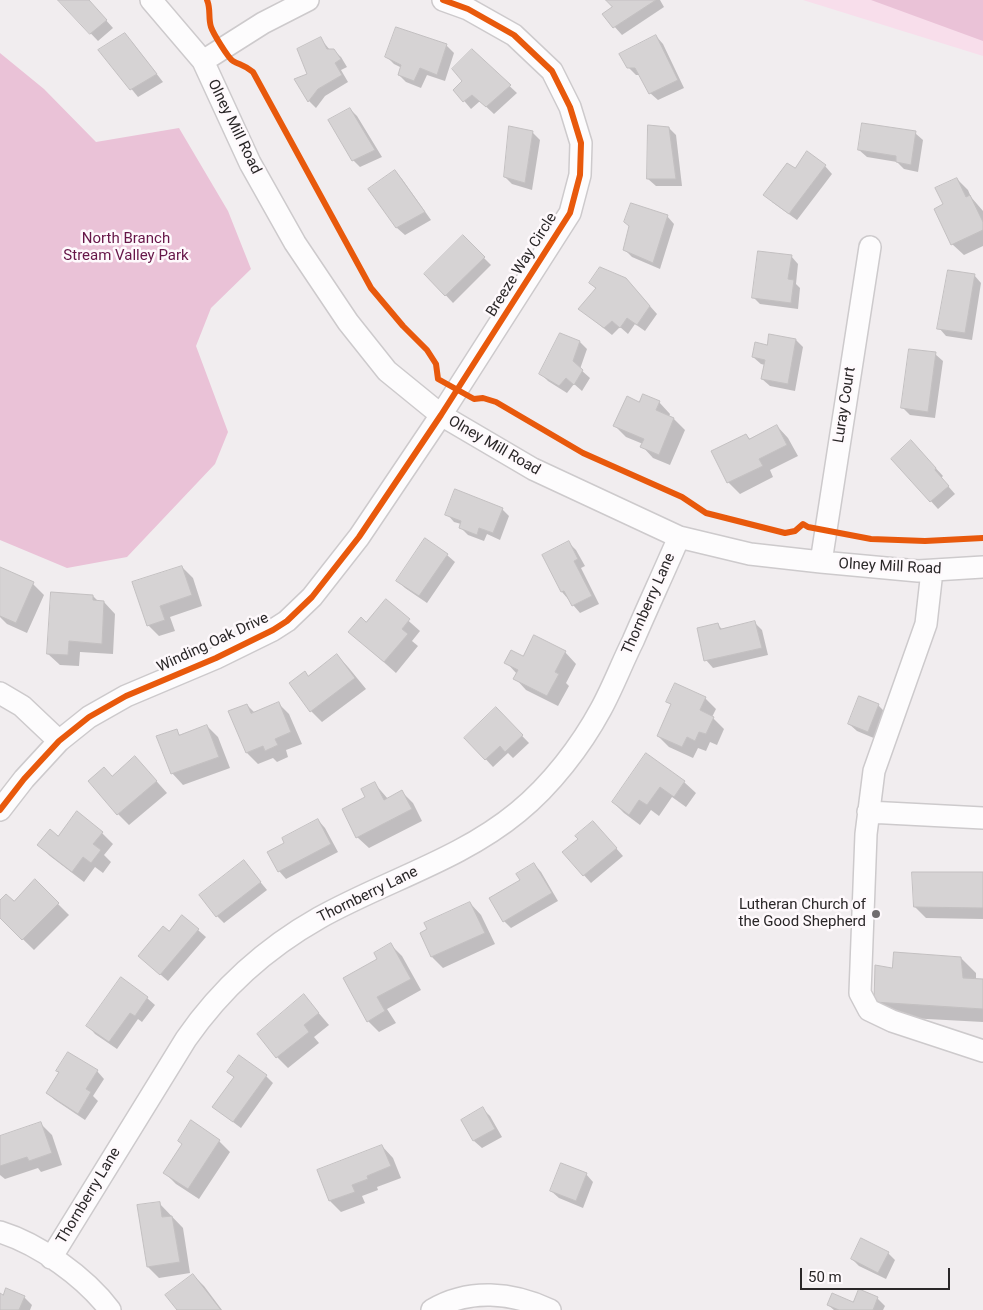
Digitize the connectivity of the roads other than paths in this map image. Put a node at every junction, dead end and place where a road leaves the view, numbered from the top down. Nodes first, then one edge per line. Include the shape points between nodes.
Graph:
1 (151, 0) edge
2 (308, 0) edge
3 (443, 0) edge
4 (202, 60) junction
5 (870, 247) dead end
6 (440, 415) junction
7 (679, 538) junction
8 (821, 562) junction
9 (983, 568) edge
10 (932, 571) junction
11 (0, 693) edge
12 (59, 741) junction
13 (0, 810) edge
14 (868, 812) junction
15 (983, 818) edge
16 (983, 1051) edge
17 (0, 1232) edge
18 (51, 1258) junction
19 (110, 1310) edge
20 (432, 1310) edge
21 (550, 1310) edge

1 - 4 street, Olney Mill Road
2 - 4 street
3 - 6 street, Breeze Way Circle via 468,9 514,35 552,71 570,107 580,143 580,175 570,212
4 - 6 street, Olney Mill Road via 250,163 295,243 348,322 387,371
5 - 8 street, Luray Court
6 - 7 street, Olney Mill Road via 533,468
6 - 12 street, Winding Oak Drive via 359,537 312,597 287,621 216,658 126,696 89,717
7 - 8 street, Olney Mill Road via 750,554
7 - 18 street, Thornberry Lane via 602,709 553,777 500,826 457,852 321,917 278,944 232,984 186,1038
8 - 10 street, Olney Mill Road
9 - 10 street, Olney Mill Road
10 - 14 street via 926,624 874,771
11 - 12 street via 22,706
12 - 13 street, Winding Oak Drive
14 - 15 street
14 - 16 street via 860,993 869,1010 892,1021
17 - 18 street
18 - 19 street via 88,1286
20 - 21 street via 460,1298 487,1294 519,1297

